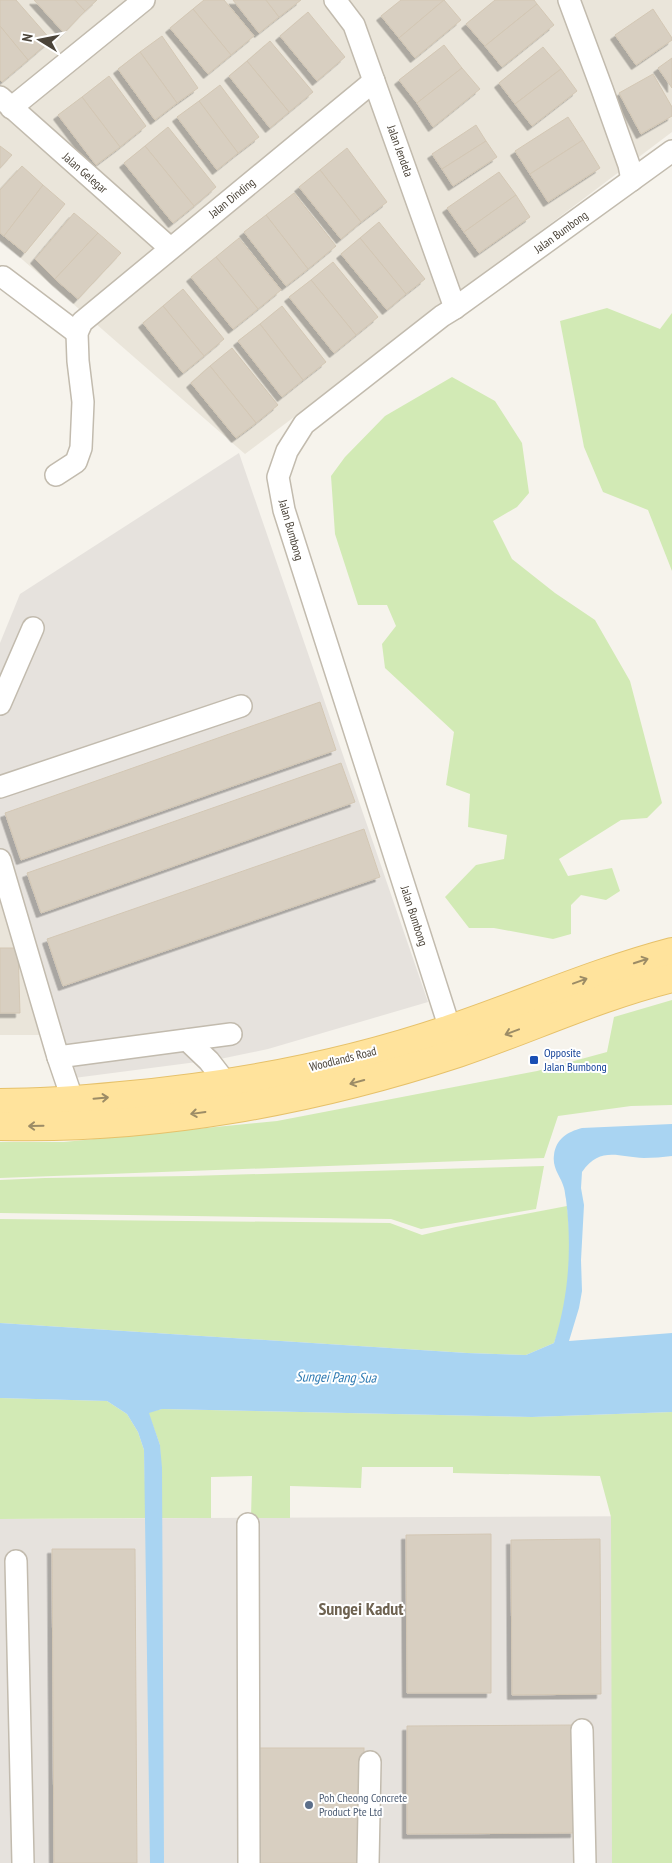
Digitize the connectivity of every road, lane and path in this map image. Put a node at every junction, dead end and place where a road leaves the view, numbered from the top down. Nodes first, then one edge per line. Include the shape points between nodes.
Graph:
1 (144, 0) edge
2 (335, 0) edge
3 (569, 0) edge
4 (374, 81) junction
5 (6, 102) edge
6 (672, 151) edge
7 (632, 180) junction
8 (170, 248) junction
9 (3, 277) dead end
10 (456, 308) junction
11 (77, 333) junction
12 (56, 475) dead end
13 (33, 628) dead end
14 (0, 704) edge
15 (242, 706) dead end
16 (0, 786) edge
17 (0, 860) edge
18 (672, 952) edge
19 (672, 978) edge
20 (450, 1029) junction
21 (231, 1034) dead end
22 (187, 1040) junction
23 (58, 1057) junction
24 (226, 1083) junction
25 (73, 1100) junction
26 (0, 1103) edge
27 (0, 1126) edge
28 (248, 1524) dead end
29 (16, 1561) dead end
30 (582, 1730) dead end
31 (370, 1762) dead end
32 (22, 1863) edge
33 (249, 1863) edge
34 (368, 1863) edge
35 (585, 1863) edge

1 - 5 street
2 - 4 street, Jalan Jendela via 354,25
3 - 7 street
4 - 8 street, Jalan Dinding
4 - 10 street, Jalan Jendela
5 - 8 street, Jalan Gelegar
6 - 7 street, Jalan Bumbong
7 - 10 street, Jalan Bumbong
8 - 11 street, Jalan Dinding via 82,322
9 - 11 street
10 - 20 street, Jalan Bumbong via 304,424 287,451 278,478 284,510
11 - 12 street via 83,402 81,448 76,462
13 - 14 street
15 - 16 street
17 - 23 street
20 -> 18 main road, Woodlands Road via 610,970
19 -> 27 main road, Woodlands Road via 532,1024 458,1053 291,1098 160,1118 76,1125
20 - 24 main road, Woodlands Road via 337,1061
21 - 22 street
22 - 23 street
22 - 24 street via 210,1061
23 - 25 street
25 -> 24 main road, Woodlands Road
25 - 26 main road, Woodlands Road
28 - 33 street
29 - 32 street
30 - 35 street
31 - 34 street

